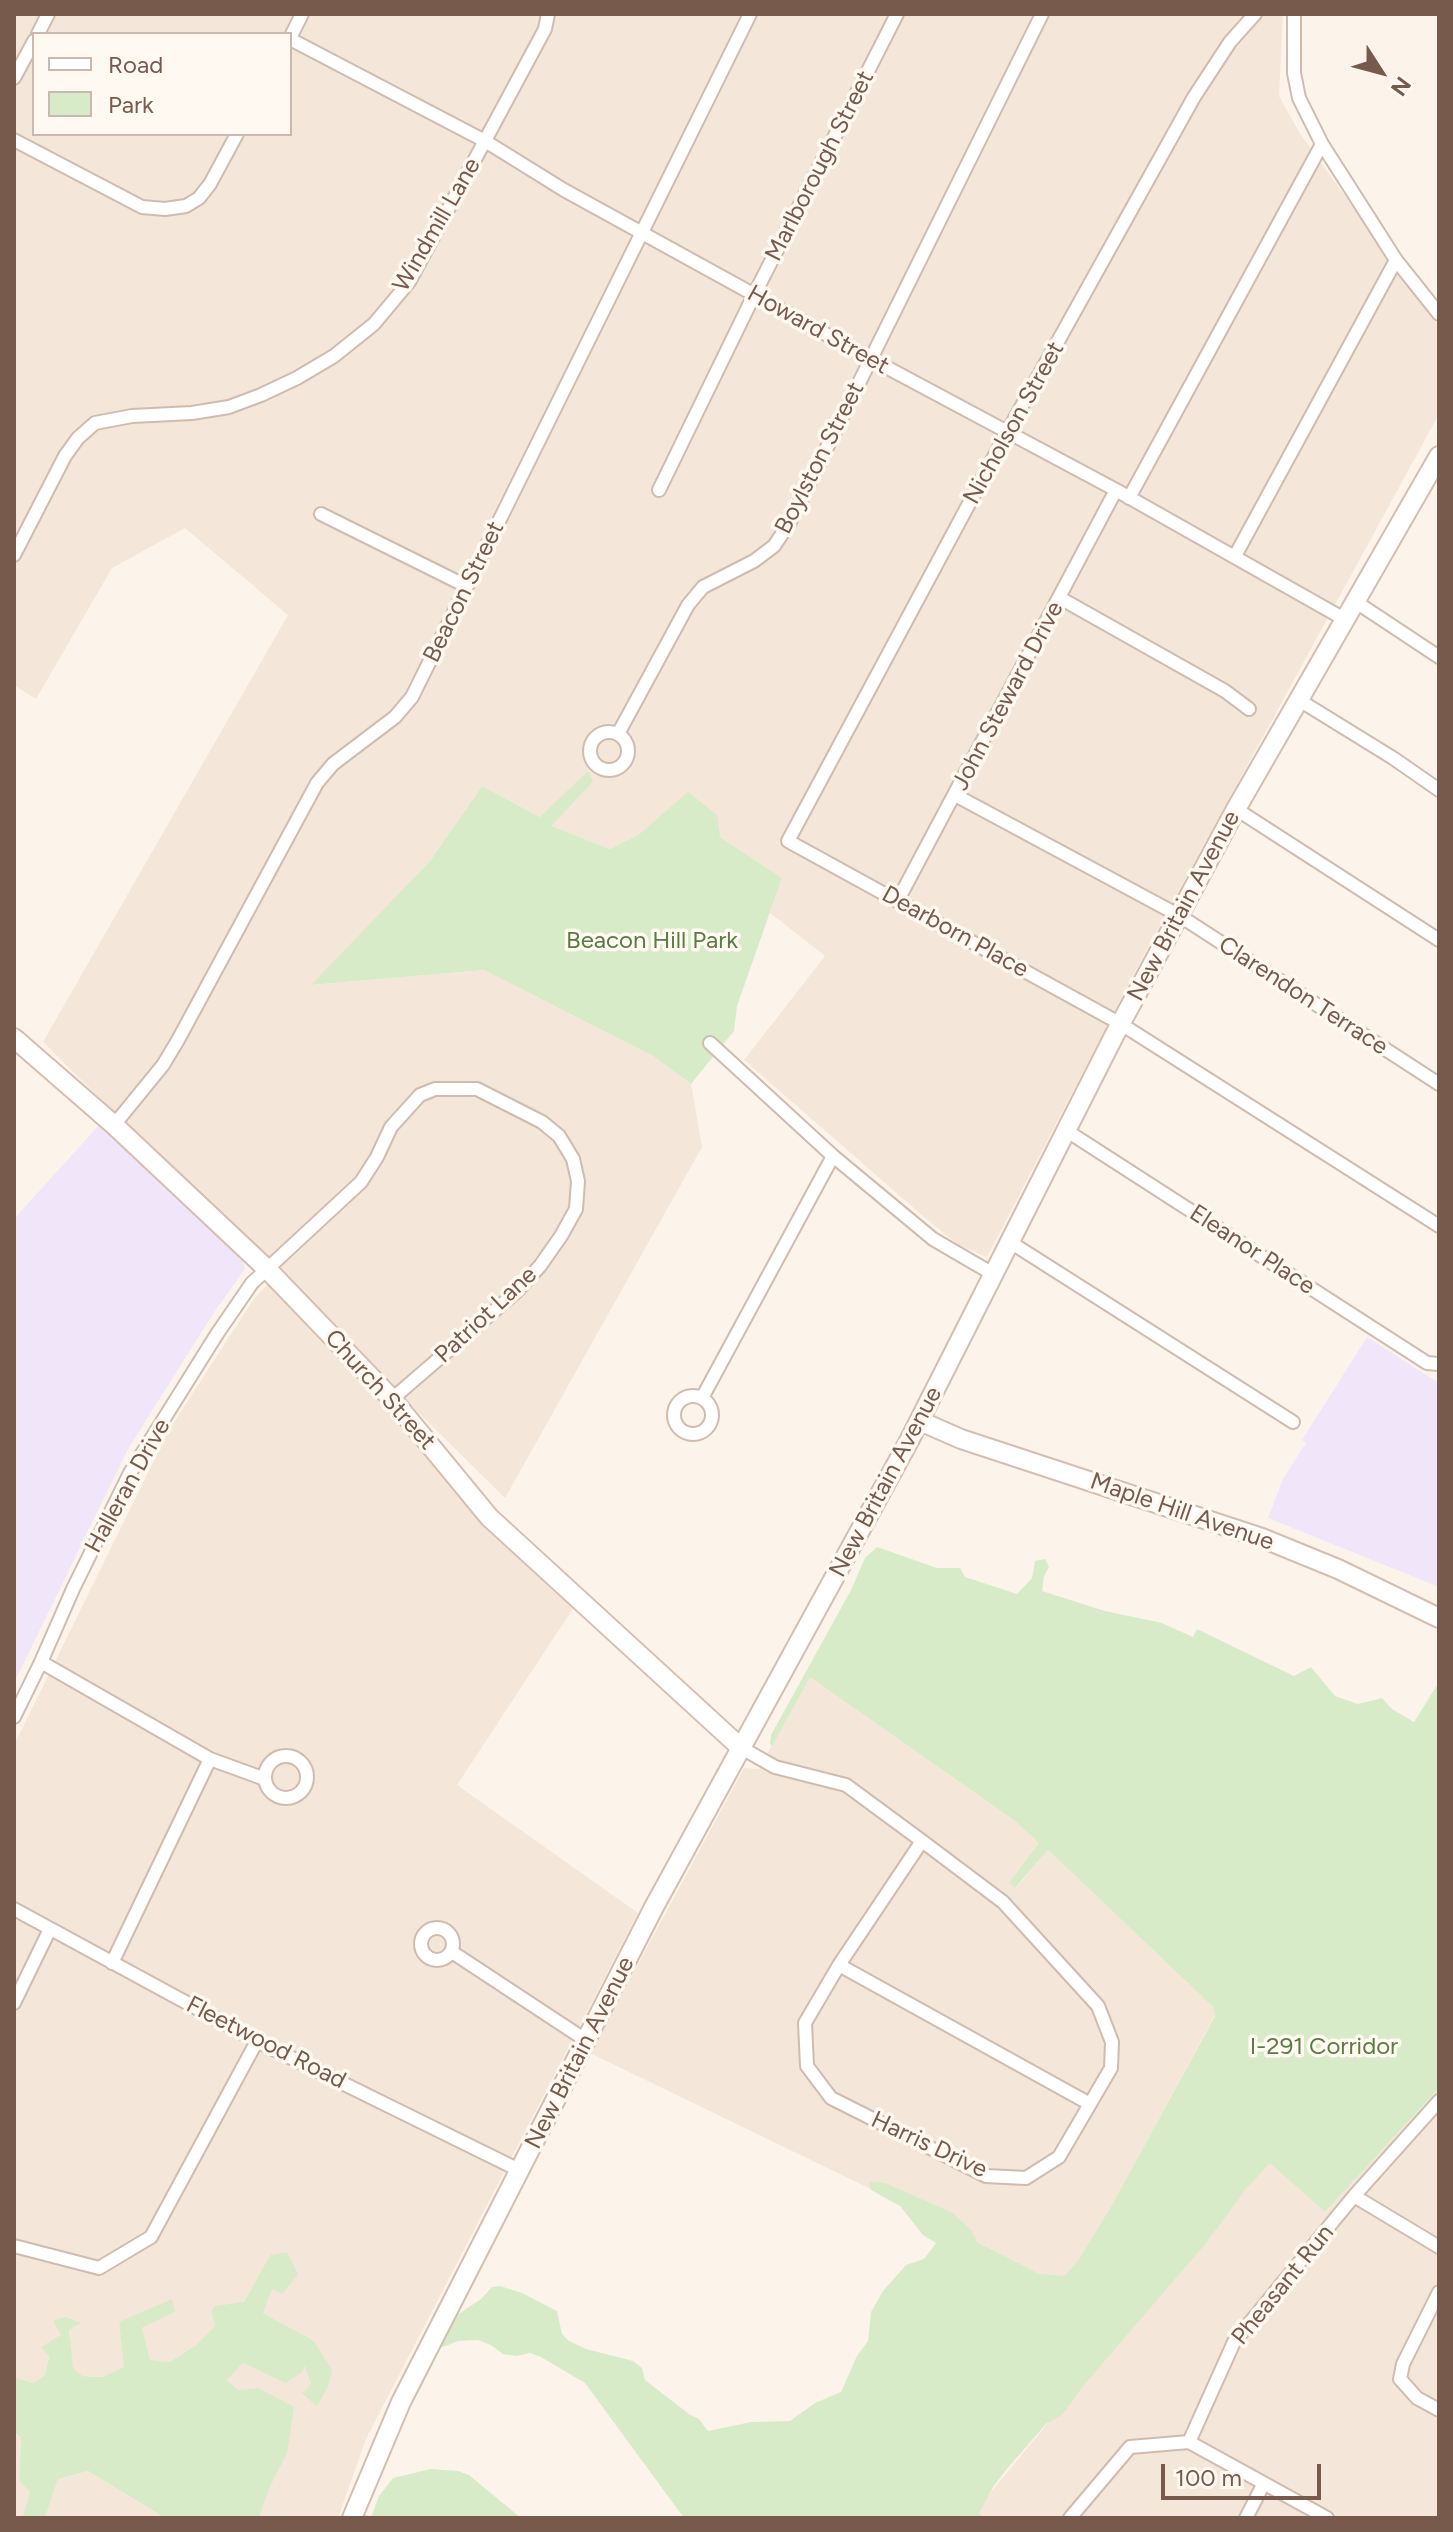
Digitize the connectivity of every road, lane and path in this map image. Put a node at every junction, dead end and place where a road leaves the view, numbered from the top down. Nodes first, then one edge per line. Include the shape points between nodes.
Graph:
1 (48, 14) edge
2 (302, 14) edge
3 (548, 14) edge
4 (750, 14) edge
5 (897, 14) edge
6 (1042, 14) edge
7 (1255, 14) edge
8 (1294, 14) edge
9 (39, 32) edge
10 (292, 35) edge
11 (292, 40) edge
12 (32, 45) edge
13 (14, 78) edge
14 (236, 136) edge
15 (14, 140) edge
16 (485, 141) junction
17 (1322, 144) junction
18 (641, 233) junction
19 (1396, 260) junction
20 (754, 295) junction
21 (1439, 314) edge
22 (871, 359) junction
23 (1008, 431) junction
24 (1439, 456) edge
25 (659, 490) dead end
26 (1116, 490) junction
27 (1129, 498) junction
28 (321, 514) dead end
29 (14, 555) edge
30 (1235, 556) junction
31 (466, 586) junction
32 (1060, 598) junction
33 (1356, 602) junction
34 (1346, 620) junction
35 (1439, 657) edge
36 (1299, 700) junction
37 (1249, 709) dead end
38 (618, 734) dead end
39 (1439, 790) edge
40 (955, 795) junction
41 (1236, 809) junction
42 (788, 841) joint
43 (898, 900) junction
44 (1180, 916) junction
45 (1439, 940) edge
46 (1121, 1024) junction
47 (14, 1038) edge
48 (710, 1043) dead end
49 (1439, 1084) edge
50 (114, 1125) junction
51 (1067, 1131) junction
52 (833, 1156) junction
53 (1439, 1226) edge
54 (1010, 1242) junction
55 (268, 1270) junction
56 (993, 1274) junction
57 (1439, 1364) edge
58 (702, 1398) dead end
59 (392, 1399) junction
60 (920, 1421) junction
61 (1293, 1422) dead end
62 (1439, 1618) edge
63 (41, 1662) junction
64 (14, 1717) edge
65 (740, 1747) junction
66 (210, 1759) junction
67 (265, 1779) dead end
68 (922, 1841) junction
69 (14, 1909) edge
70 (50, 1929) junction
71 (452, 1952) dead end
72 (112, 1963) junction
73 (839, 1965) junction
74 (14, 2003) edge
75 (257, 2041) junction
76 (587, 2041) junction
77 (1439, 2101) edge
78 (1090, 2104) junction
79 (521, 2171) junction
80 (1354, 2196) junction
81 (14, 2246) edge
82 (1439, 2247) edge
83 (1439, 2292) edge
84 (1439, 2410) edge
85 (1189, 2442) junction
86 (1263, 2485) junction
87 (352, 2518) edge
88 (1070, 2518) edge
89 (1246, 2518) edge
90 (1327, 2518) edge

1 - 9 street
2 - 10 street
3 - 16 street, Windmill Lane
4 - 18 street, Beacon Street
5 - 20 street, Marlborough Street
6 - 22 street, Boylston Street
7 - 23 street, Nicholson Street via 1210,71
8 - 17 street via 1299,98
11 - 16 street, Howard Street
12 - 13 street
14 - 15 street via 199,198 165,209 142,207
16 - 18 street, Howard Street
16 - 29 street, Windmill Lane via 409,282 374,324 297,378 240,403 95,423 65,456
17 - 19 street
17 - 27 street
18 - 20 street, Howard Street
18 - 31 street, Beacon Street
19 - 21 street
19 - 30 street
20 - 22 street, Howard Street
20 - 25 street, Marlborough Street
22 - 23 street, Howard Street
22 - 38 street, Boylston Street via 774,546 703,587 688,605
23 - 26 street, Howard Street
23 - 42 street, Nicholson Street
24 - 33 main road, New Britain Avenue
26 - 27 street, Howard Street
26 - 32 street, John Steward Drive
27 - 30 street, Howard Street
28 - 31 street
30 - 34 street, Howard Street
31 - 50 street, Beacon Street via 412,697 317,783 178,1040
32 - 37 street
32 - 40 street, John Steward Drive
33 - 34 main road, New Britain Avenue
33 - 35 street
34 - 36 main road, New Britain Avenue
36 - 39 street
36 - 41 main road, New Britain Avenue
40 - 43 street, John Steward Drive
40 - 44 street, Clarendon Terrace
41 - 44 main road, New Britain Avenue
41 - 45 street
42 - 43 street, Dearborn Place
43 - 46 street, Dearborn Place
44 - 46 main road, New Britain Avenue
44 - 49 street, Clarendon Terrace
46 - 51 main road, New Britain Avenue
46 - 53 street, Dearborn Place
47 - 50 main road, Church Street
48 - 52 street
50 - 55 main road, Church Street
51 - 54 main road, New Britain Avenue
51 - 57 street, Eleanor Place via 1427,1363
52 - 56 street via 933,1239
52 - 58 street
54 - 56 main road, New Britain Avenue
54 - 61 street
55 - 59 main road, Church Street
55 - 59 street, Patriot Lane via 361,1182 391,1127 420,1095 435,1089 477,1089 559,1136 578,1181 576,1209 561,1236 515,1293
55 - 63 street, Halleran Drive via 252,1283 217,1334 131,1471
56 - 60 main road, New Britain Avenue
59 - 65 main road, Church Street via 489,1517
60 - 62 main road, Maple Hill Avenue via 1262,1538
60 - 65 main road, New Britain Avenue
63 - 64 street, Halleran Drive
63 - 66 street
65 - 68 street, Harris Drive via 775,1767 846,1785
65 - 76 main road, New Britain Avenue
66 - 67 street
66 - 72 street
68 - 73 street, Harris Drive
68 - 78 street, Harris Drive via 1003,1902 1098,2006 1112,2042 1111,2068
69 - 70 street, Fleetwood Road
70 - 72 street, Fleetwood Road
70 - 74 street
71 - 76 street
72 - 75 street, Fleetwood Road
73 - 78 street
73 - 78 street, Harris Drive via 805,2023 807,2066 831,2098 986,2176 1026,2178 1059,2157
75 - 79 street, Fleetwood Road
75 - 81 street via 151,2237 99,2268
76 - 79 main road, New Britain Avenue
77 - 80 street, Pheasant Run
79 - 87 main road, New Britain Avenue via 401,2402
80 - 82 street
80 - 85 street, Pheasant Run via 1234,2342
83 - 84 street via 1400,2379 1417,2398
85 - 86 street
85 - 88 street via 1130,2447
86 - 89 street
86 - 90 street

